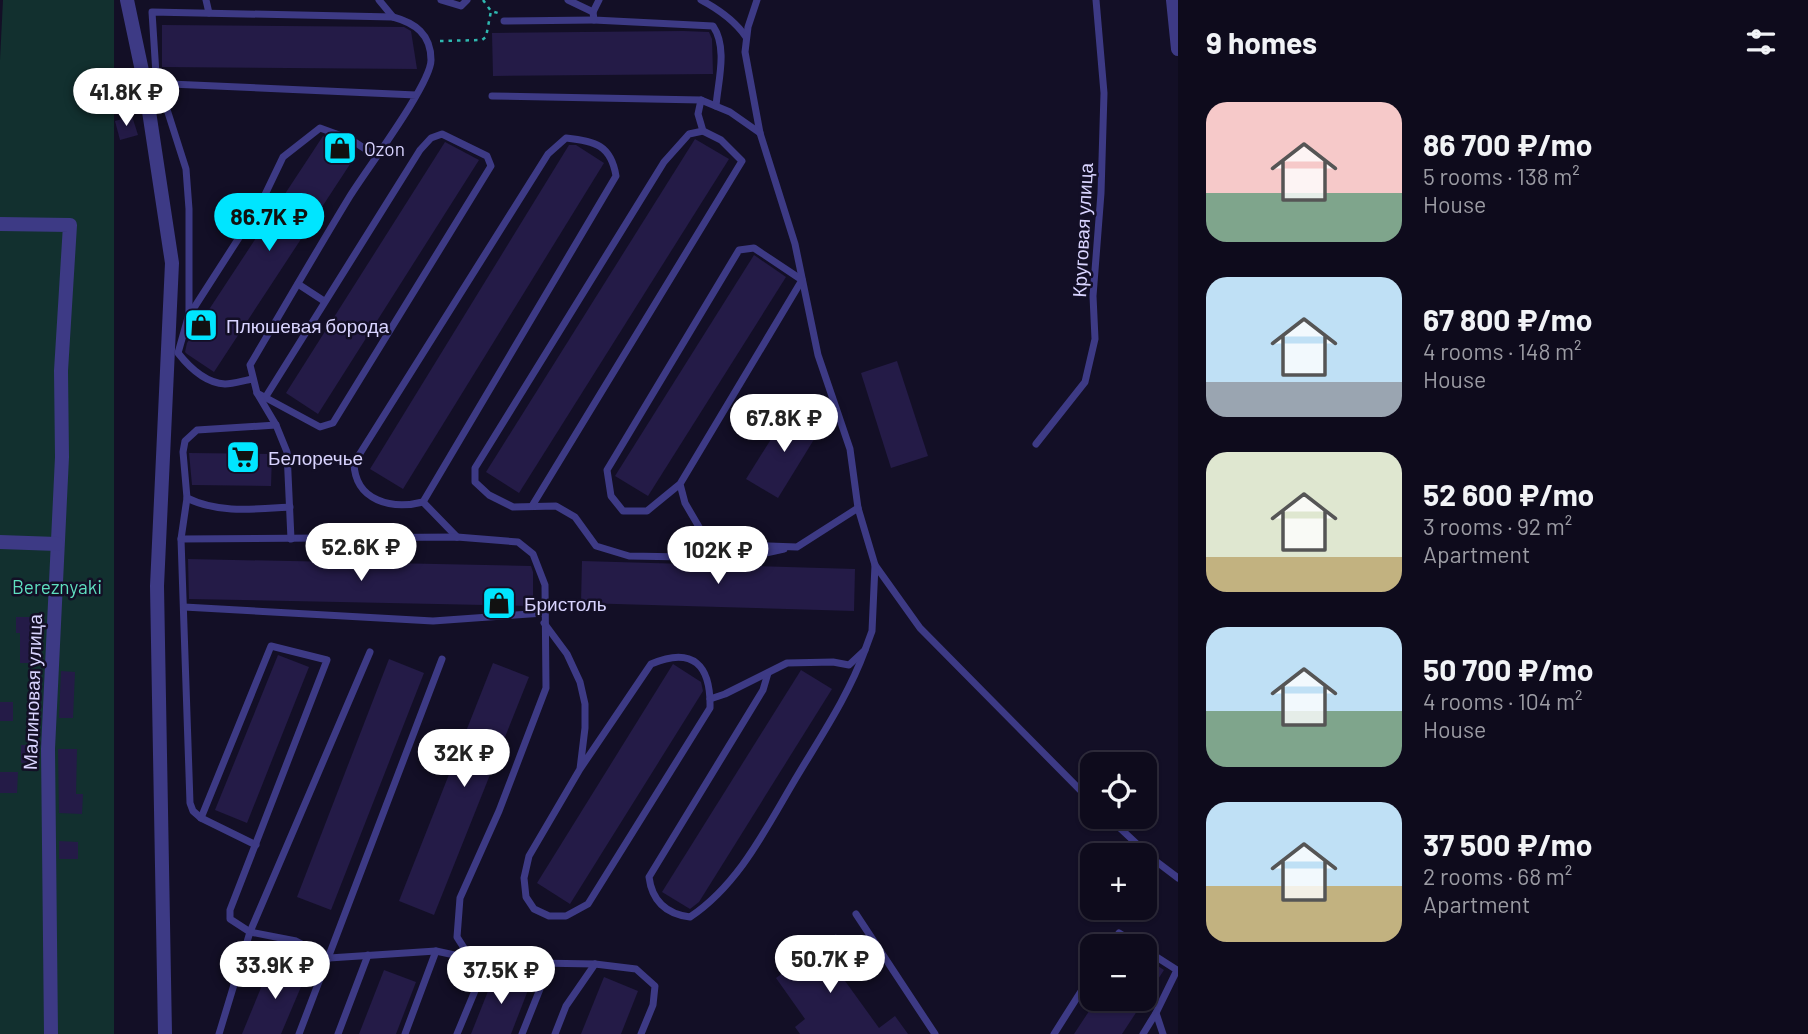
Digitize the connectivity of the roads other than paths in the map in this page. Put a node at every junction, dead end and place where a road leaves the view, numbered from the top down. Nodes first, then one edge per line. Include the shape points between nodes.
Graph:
1 (127, 0) edge
2 (206, 0) edge
3 (379, 0) edge
4 (440, 0) edge
5 (467, 0) edge
6 (568, 0) edge
7 (599, 0) edge
8 (701, 0) edge
9 (757, 0) edge
10 (1096, 0) edge
11 (1173, 0) edge
12 (209, 13) junction
13 (594, 16) junction
14 (393, 17) junction
15 (504, 21) dead end
16 (747, 38) junction
17 (1178, 49) edge
18 (156, 74) junction
19 (416, 95) junction
20 (492, 96) dead end
21 (701, 100) junction
22 (716, 106) junction
23 (703, 131) junction
24 (760, 133) junction
25 (376, 156) junction
26 (0, 224) edge
27 (802, 280) junction
28 (298, 284) junction
29 (324, 301) junction
30 (189, 314) junction
31 (253, 379) junction
32 (257, 393) junction
33 (265, 398) junction
34 (276, 425) junction
35 (1036, 444) dead end
36 (680, 484) junction
37 (187, 498) junction
38 (423, 502) junction
39 (532, 506) junction
40 (290, 507) junction
41 (858, 508) junction
42 (457, 537) junction
43 (181, 539) junction
44 (291, 539) junction
45 (0, 542) edge
46 (57, 544) junction
47 (797, 547) junction
48 (875, 565) junction
49 (184, 607) junction
50 (544, 613) junction
51 (544, 622) junction
52 (866, 650) junction
53 (370, 652) dead end
54 (442, 659) dead end
55 (768, 673) junction
56 (710, 699) junction
57 (580, 769) junction
58 (1080, 790) edge
59 (201, 818) junction
60 (1121, 829) edge
61 (256, 845) junction
62 (1178, 878) edge
63 (856, 914) dead end
64 (250, 932) junction
65 (436, 951) junction
66 (368, 956) junction
67 (1157, 957) edge
68 (329, 958) junction
69 (471, 959) junction
70 (487, 962) junction
71 (545, 962) junction
72 (595, 964) junction
73 (1080, 993) edge
74 (1157, 1011) edge
75 (1156, 1013) joint
76 (51, 1034) edge
77 (165, 1034) edge
78 (219, 1034) edge
79 (299, 1034) edge
80 (338, 1034) edge
81 (405, 1034) edge
82 (457, 1034) edge
83 (522, 1034) edge
84 (555, 1034) edge
85 (641, 1034) edge
86 (935, 1034) edge
87 (1054, 1034) edge
88 (1143, 1034) edge
89 (1163, 1034) edge

1 - 77 street via 172,263 157,586
2 - 12 lane
3 - 14 lane
4 - 5 lane via 461,6
6 - 13 lane
7 - 13 lane
8 - 16 lane
9 - 16 lane
10 - 35 lane, Круговая улица via 1104,93 1093,296 1095,339 1085,382
11 - 17 street
12 - 14 lane
12 - 18 lane via 152,12
13 - 15 lane
13 - 22 lane via 713,26 721,52
14 - 19 lane via 411,22 429,41 432,62
16 - 24 lane via 745,52
18 - 19 lane via 170,84
18 - 30 lane via 186,169
19 - 25 lane
20 - 21 lane
21 - 22 lane
21 - 23 lane via 698,114
22 - 24 lane
23 - 39 lane via 743,161
23 - 39 lane via 690,134 664,162 475,468 475,482 489,495 513,507
24 - 27 lane
25 - 28 lane
25 - 30 lane via 350,139 320,128 283,157 260,205
26 - 46 street, Малиновая улица via 70,225
27 - 36 lane
27 - 36 lane via 754,248 739,250 607,470 611,496 623,511 647,511
27 - 41 lane via 818,355 849,449
28 - 29 lane
28 - 31 lane via 250,365
29 - 33 lane
29 - 33 lane via 431,138 442,134 487,156 491,166 333,423 320,427
30 - 31 lane via 178,353 188,365 223,384
31 - 32 lane
32 - 33 lane
32 - 34 lane
34 - 37 lane via 197,430 185,441 183,452
34 - 40 lane via 287,452
36 - 47 lane via 685,503 706,539
37 - 40 lane via 203,506
37 - 43 lane
38 - 38 lane via 616,177 613,160 592,141 566,138 548,154 354,463 354,477 370,496 391,505
38 - 42 lane
39 - 47 lane via 556,506 575,517 596,546 629,556 743,558
40 - 44 lane
41 - 47 lane
41 - 48 lane
42 - 44 lane
42 - 50 lane via 518,542 533,554 545,585
43 - 44 lane
43 - 49 lane
45 - 46 street
46 - 76 street, Малиновая улица via 48,749
48 - 52 lane via 872,631
48 - 58 lane via 920,628
49 - 50 lane via 433,621
49 - 59 lane via 190,803
50 - 51 lane
51 - 57 lane via 580,682 585,704
51 - 69 lane via 546,688 460,898 457,937
52 - 55 lane via 849,665 787,663
52 - 55 lane via 845,696 741,867 711,903 690,917 677,916 661,906 651,891 649,877 763,690
53 - 64 lane
54 - 68 lane
55 - 56 lane
56 - 57 lane via 705,671 687,657 669,656 651,664
56 - 57 lane via 710,708 588,904 566,916 549,916 534,909 526,897 524,878 529,856
59 - 61 lane
59 - 61 lane via 271,646 327,660
60 - 62 lane
61 - 64 lane via 230,910 230,919
63 - 86 lane
64 - 68 lane via 296,941
64 - 78 lane
65 - 66 lane
65 - 69 lane
65 - 81 lane
66 - 68 lane
66 - 80 lane
67 - 74 lane via 1177,970
68 - 79 lane
69 - 70 lane
70 - 71 lane
70 - 82 lane
71 - 72 lane
71 - 83 lane via 542,984
72 - 84 lane via 565,1006
72 - 85 lane via 636,969 655,986
73 - 87 lane
75 - 88 lane
75 - 89 lane

